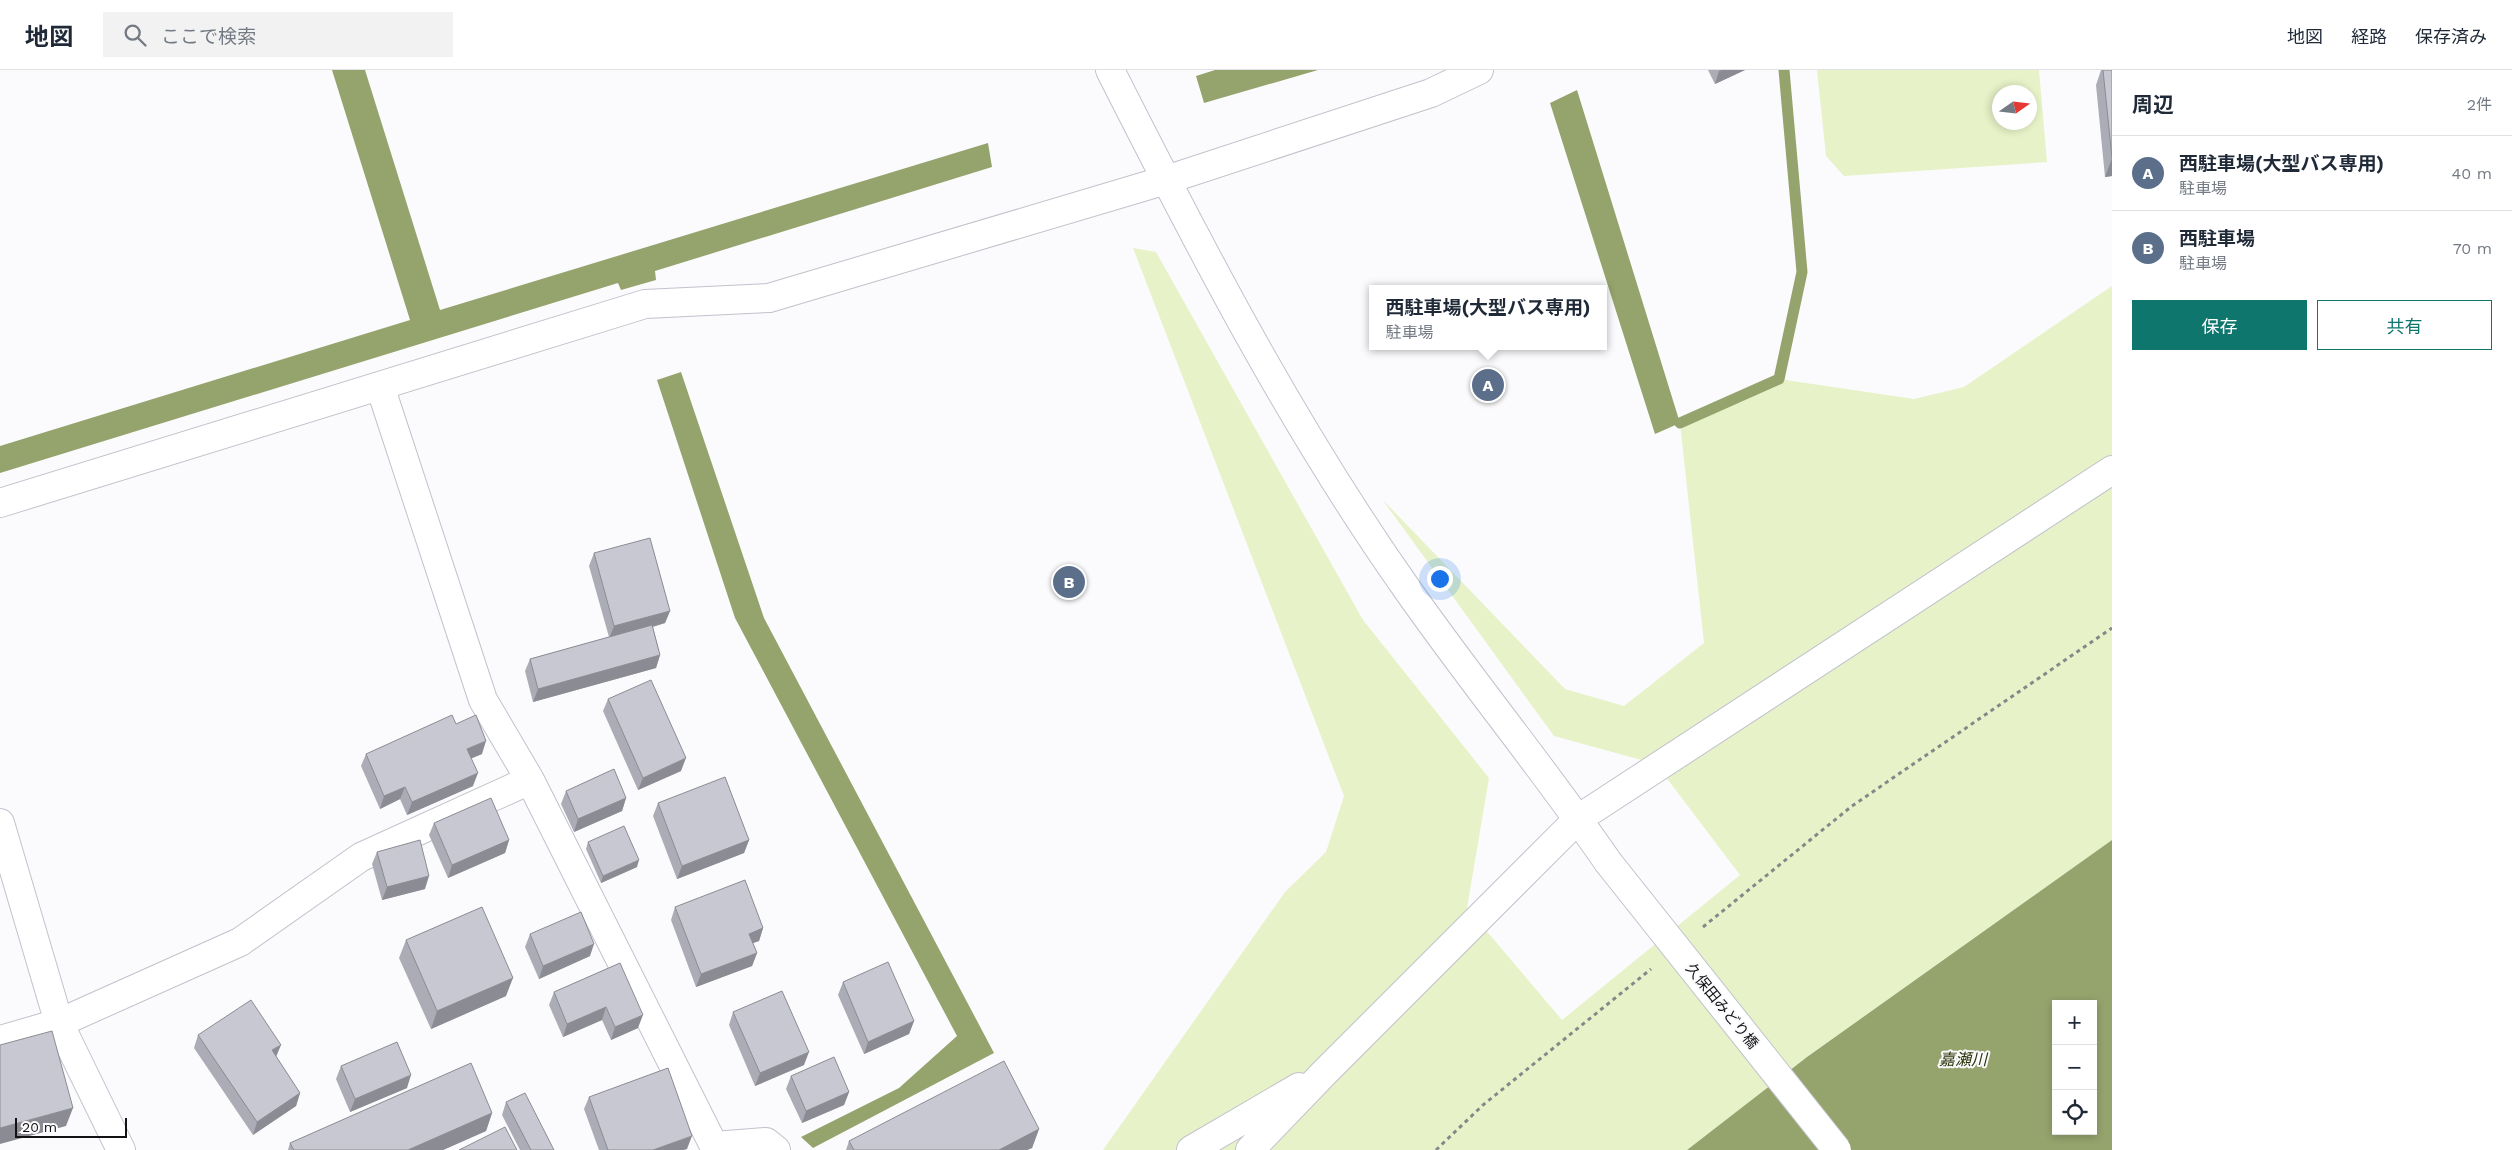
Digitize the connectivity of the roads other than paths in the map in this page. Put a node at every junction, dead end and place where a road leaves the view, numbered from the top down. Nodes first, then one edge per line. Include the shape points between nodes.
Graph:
1 (1110, 70) edge
2 (1479, 70) edge
3 (1166, 180) junction
4 (380, 386) junction
5 (2112, 470) edge
6 (0, 503) edge
7 (530, 780) junction
8 (1578, 819) junction
9 (0, 822) edge
10 (59, 1022) junction
11 (0, 1040) edge
12 (1326, 1071) junction
13 (710, 1148) edge
14 (122, 1150) edge
15 (776, 1150) edge
16 (1191, 1150) edge
17 (1250, 1150) edge
18 (1837, 1150) edge

1 - 3 street, 久保田みどり橋
2 - 3 street via 1431,93
3 - 4 street via 769,298 645,304
3 - 8 street, 久保田みどり橋 via 1280,394 1406,589
4 - 6 street
4 - 7 street via 483,700
5 - 8 street
7 - 10 street via 361,857 240,942
7 - 13 street
8 - 12 street
8 - 18 street, 久保田みどり橋, bridge via 1608,862
9 - 10 street
10 - 11 street
10 - 14 street
12 - 16 street
12 - 17 street
13 - 15 street via 766,1142

